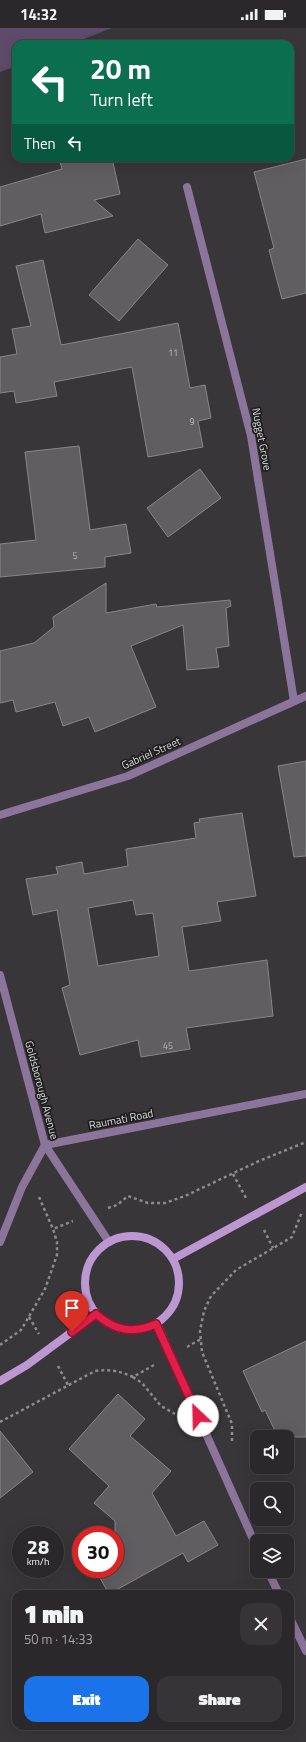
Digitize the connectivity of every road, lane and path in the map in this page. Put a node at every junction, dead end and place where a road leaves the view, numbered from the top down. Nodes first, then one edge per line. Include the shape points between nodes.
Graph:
1 (187, 187) dead end
2 (306, 696) edge
3 (294, 701) junction
4 (0, 815) edge
5 (0, 975) edge
6 (306, 1094) edge
7 (306, 1142) edge
8 (45, 1145) junction
9 (233, 1174) junction
10 (306, 1187) edge
11 (242, 1190) dead end
12 (38, 1196) dead end
13 (117, 1205) dead end
14 (299, 1221) dead end
15 (62, 1226) dead end
16 (53, 1229) junction
17 (269, 1239) dead end
18 (0, 1242) edge
19 (109, 1242) junction
20 (274, 1248) junction
21 (173, 1259) junction
22 (96, 1314) junction
23 (29, 1317) junction
24 (156, 1324) junction
25 (35, 1326) dead end
26 (201, 1339) junction
27 (0, 1345) edge
28 (191, 1345) dead end
29 (142, 1372) dead end
30 (62, 1374) dead end
31 (133, 1377) junction
32 (0, 1381) edge
33 (68, 1385) junction
34 (168, 1410) dead end
35 (0, 1422) edge
36 (232, 1439) dead end
37 (251, 1534) edge
38 (271, 1578) edge
39 (277, 1590) edge
40 (294, 1626) edge
41 (306, 1651) edge

1 - 3 street, Nugget Grove via 251,436
2 - 3 street, Gabriel Street
3 - 4 street, Gabriel Street via 128,776
5 - 8 street, Goldsborough Avenue
6 - 8 street, Raumati Road
7 - 9 path
8 - 18 street via 22,1187
8 - 19 street, Goldsborough Avenue
9 - 11 path
9 - 13 path via 165,1203 148,1203 128,1196
10 - 21 main road
12 - 16 path
14 - 20 path via 292,1237
15 - 16 path
16 - 23 path via 57,1255 45,1289
17 - 20 path
19 - 21 main road via 123,1236 151,1239 164,1248
19 - 22 main road via 98,1250 85,1275 85,1289
20 - 26 path via 236,1270 211,1296 204,1311
21 - 24 main road via 179,1272 180,1287 176,1302 168,1314
22 - 24 main road via 118,1329 138,1330
22 - 32 main road via 27,1365
23 - 25 path
23 - 27 path via 21,1330
24 - 37 street
26 - 28 path
26 - 36 path via 202,1352 232,1424
29 - 31 path
30 - 33 path
31 - 33 path via 108,1369 95,1371
31 - 34 path
33 - 35 path
38 - 39 street
40 - 41 street

